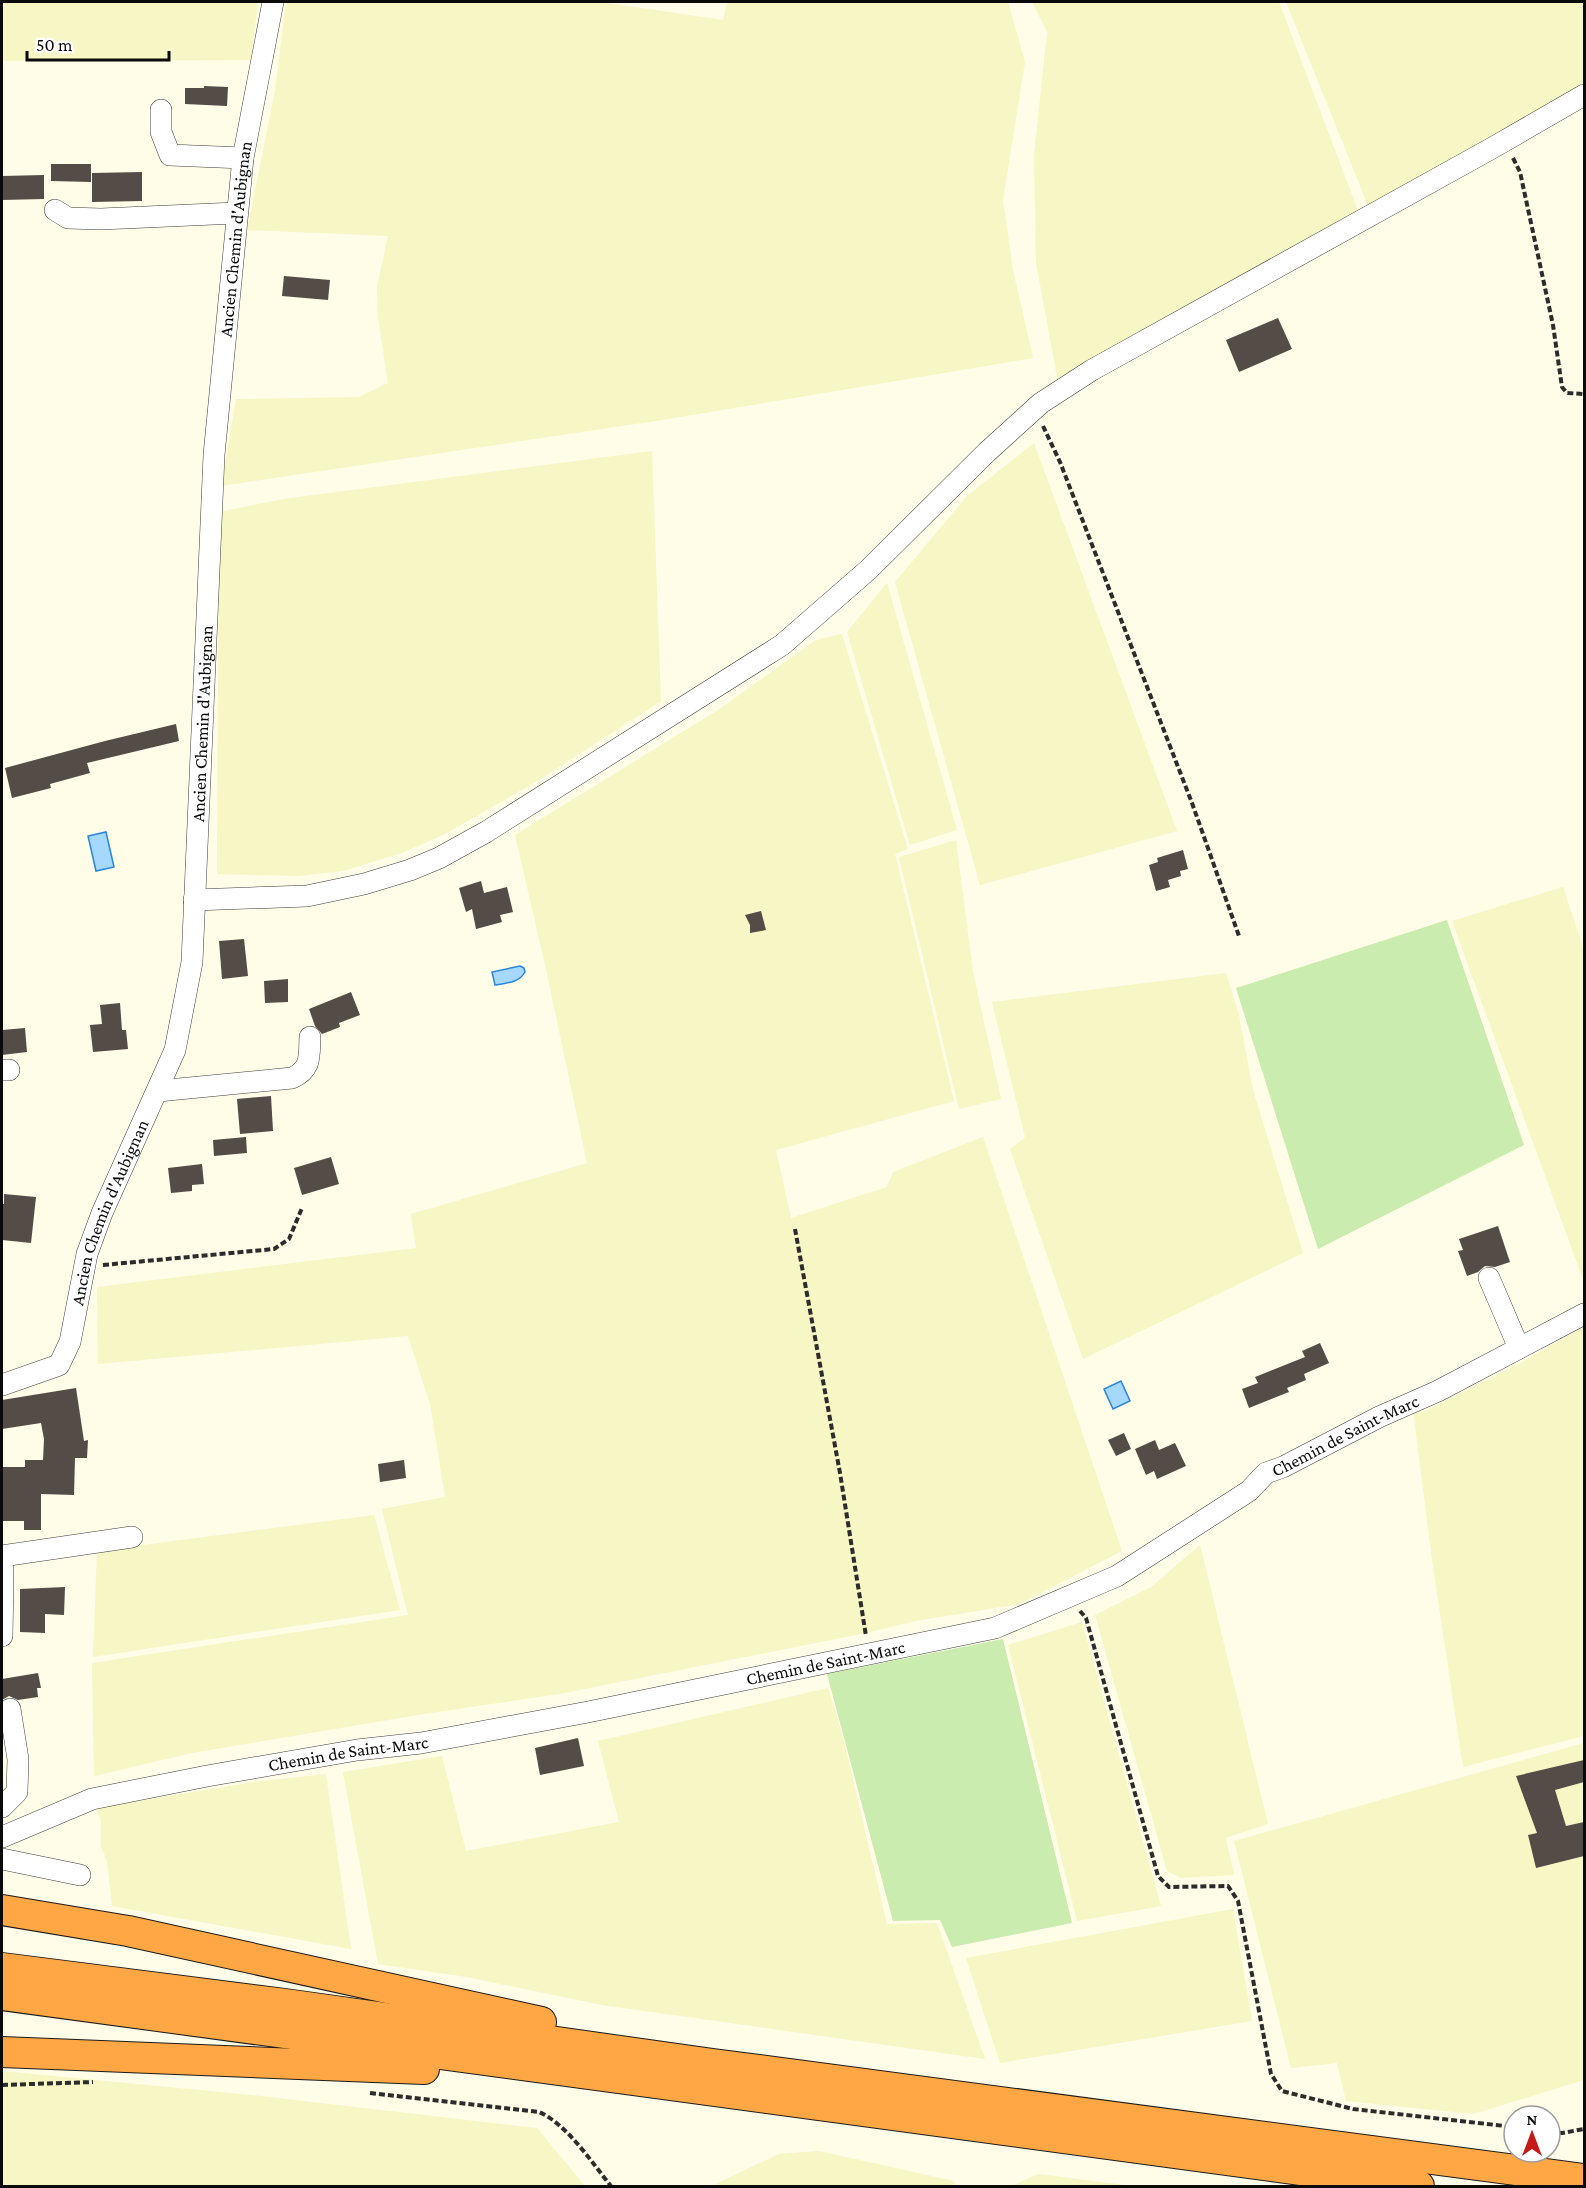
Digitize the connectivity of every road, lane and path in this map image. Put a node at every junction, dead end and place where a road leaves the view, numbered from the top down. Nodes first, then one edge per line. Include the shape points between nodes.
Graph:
1 (273, 2) edge
2 (1584, 95) edge
3 (161, 110) dead end
4 (1494, 147) junction
5 (243, 158) junction
6 (56, 210) dead end
7 (236, 213) junction
8 (1584, 394) edge
9 (1029, 414) junction
10 (194, 900) junction
11 (1239, 936) dead end
12 (310, 1037) dead end
13 (158, 1092) junction
14 (302, 1208) dead end
15 (795, 1229) dead end
16 (84, 1269) junction
17 (1489, 1278) dead end
18 (1584, 1314) edge
19 (1519, 1348) junction
20 (2, 1385) edge
21 (132, 1537) dead end
22 (2, 1556) edge
23 (1069, 1596) junction
24 (2, 1636) edge
25 (869, 1655) junction
26 (9, 1708) dead end
27 (2, 1807) edge
28 (2, 1836) edge
29 (2, 1859) edge
30 (80, 1875) dead end
31 (2, 1910) edge
32 (2, 1968) edge
33 (2, 1995) edge
34 (2, 2052) edge
35 (714, 2077) junction
36 (99, 2082) dead end
37 (2, 2085) edge
38 (368, 2093) dead end
39 (1502, 2126) edge
40 (1584, 2129) edge
41 (1562, 2133) edge
42 (1584, 2179) edge
43 (611, 2187) edge
44 (1419, 2187) edge

1 - 5 street, Ancien Chemin d'Aubignan
2 - 4 street
3 - 5 street via 161,132 170,155
4 - 8 path via 1513,157 1520,172 1553,325 1562,387 1567,393
4 - 9 street via 1092,370
5 - 7 street, Ancien Chemin d'Aubignan
6 - 7 street via 68,218 101,219
7 - 10 street, Ancien Chemin d'Aubignan via 214,455
9 - 10 street via 868,570 783,645 486,832 429,862 364,884 307,896
9 - 11 path via 1043,427 1060,462 1192,803
10 - 13 street, Ancien Chemin d'Aubignan via 192,962 175,1050
12 - 13 street via 309,1060 303,1073 292,1077
13 - 16 street, Ancien Chemin d'Aubignan via 102,1213
14 - 16 path via 289,1239 274,1249
15 - 25 path
16 - 20 street, Ancien Chemin d'Aubignan via 70,1342 59,1365
17 - 19 street
18 - 19 street, Chemin de Saint-Marc
19 - 23 street, Chemin de Saint-Marc via 1266,1473 1249,1491 1117,1576
21 - 22 street
22 - 24 street
23 - 25 street, Chemin de Saint-Marc via 995,1628
23 - 39 path via 1086,1618 1158,1876 1169,1887 1228,1886 1238,1901 1271,2074 1282,2091 1353,2109
25 - 28 street, Chemin de Saint-Marc via 421,1743 357,1750 92,1799
26 - 27 street via 18,1759 17,1792
29 - 30 street
31 - 35 highway via 128,1931 617,2038
32 - 35 highway via 297,2006
33 - 35 highway
34 - 35 highway via 451,2071
35 - 42 highway
35 - 44 highway
36 - 37 path
38 - 43 path via 538,2112 566,2132
40 - 41 path

